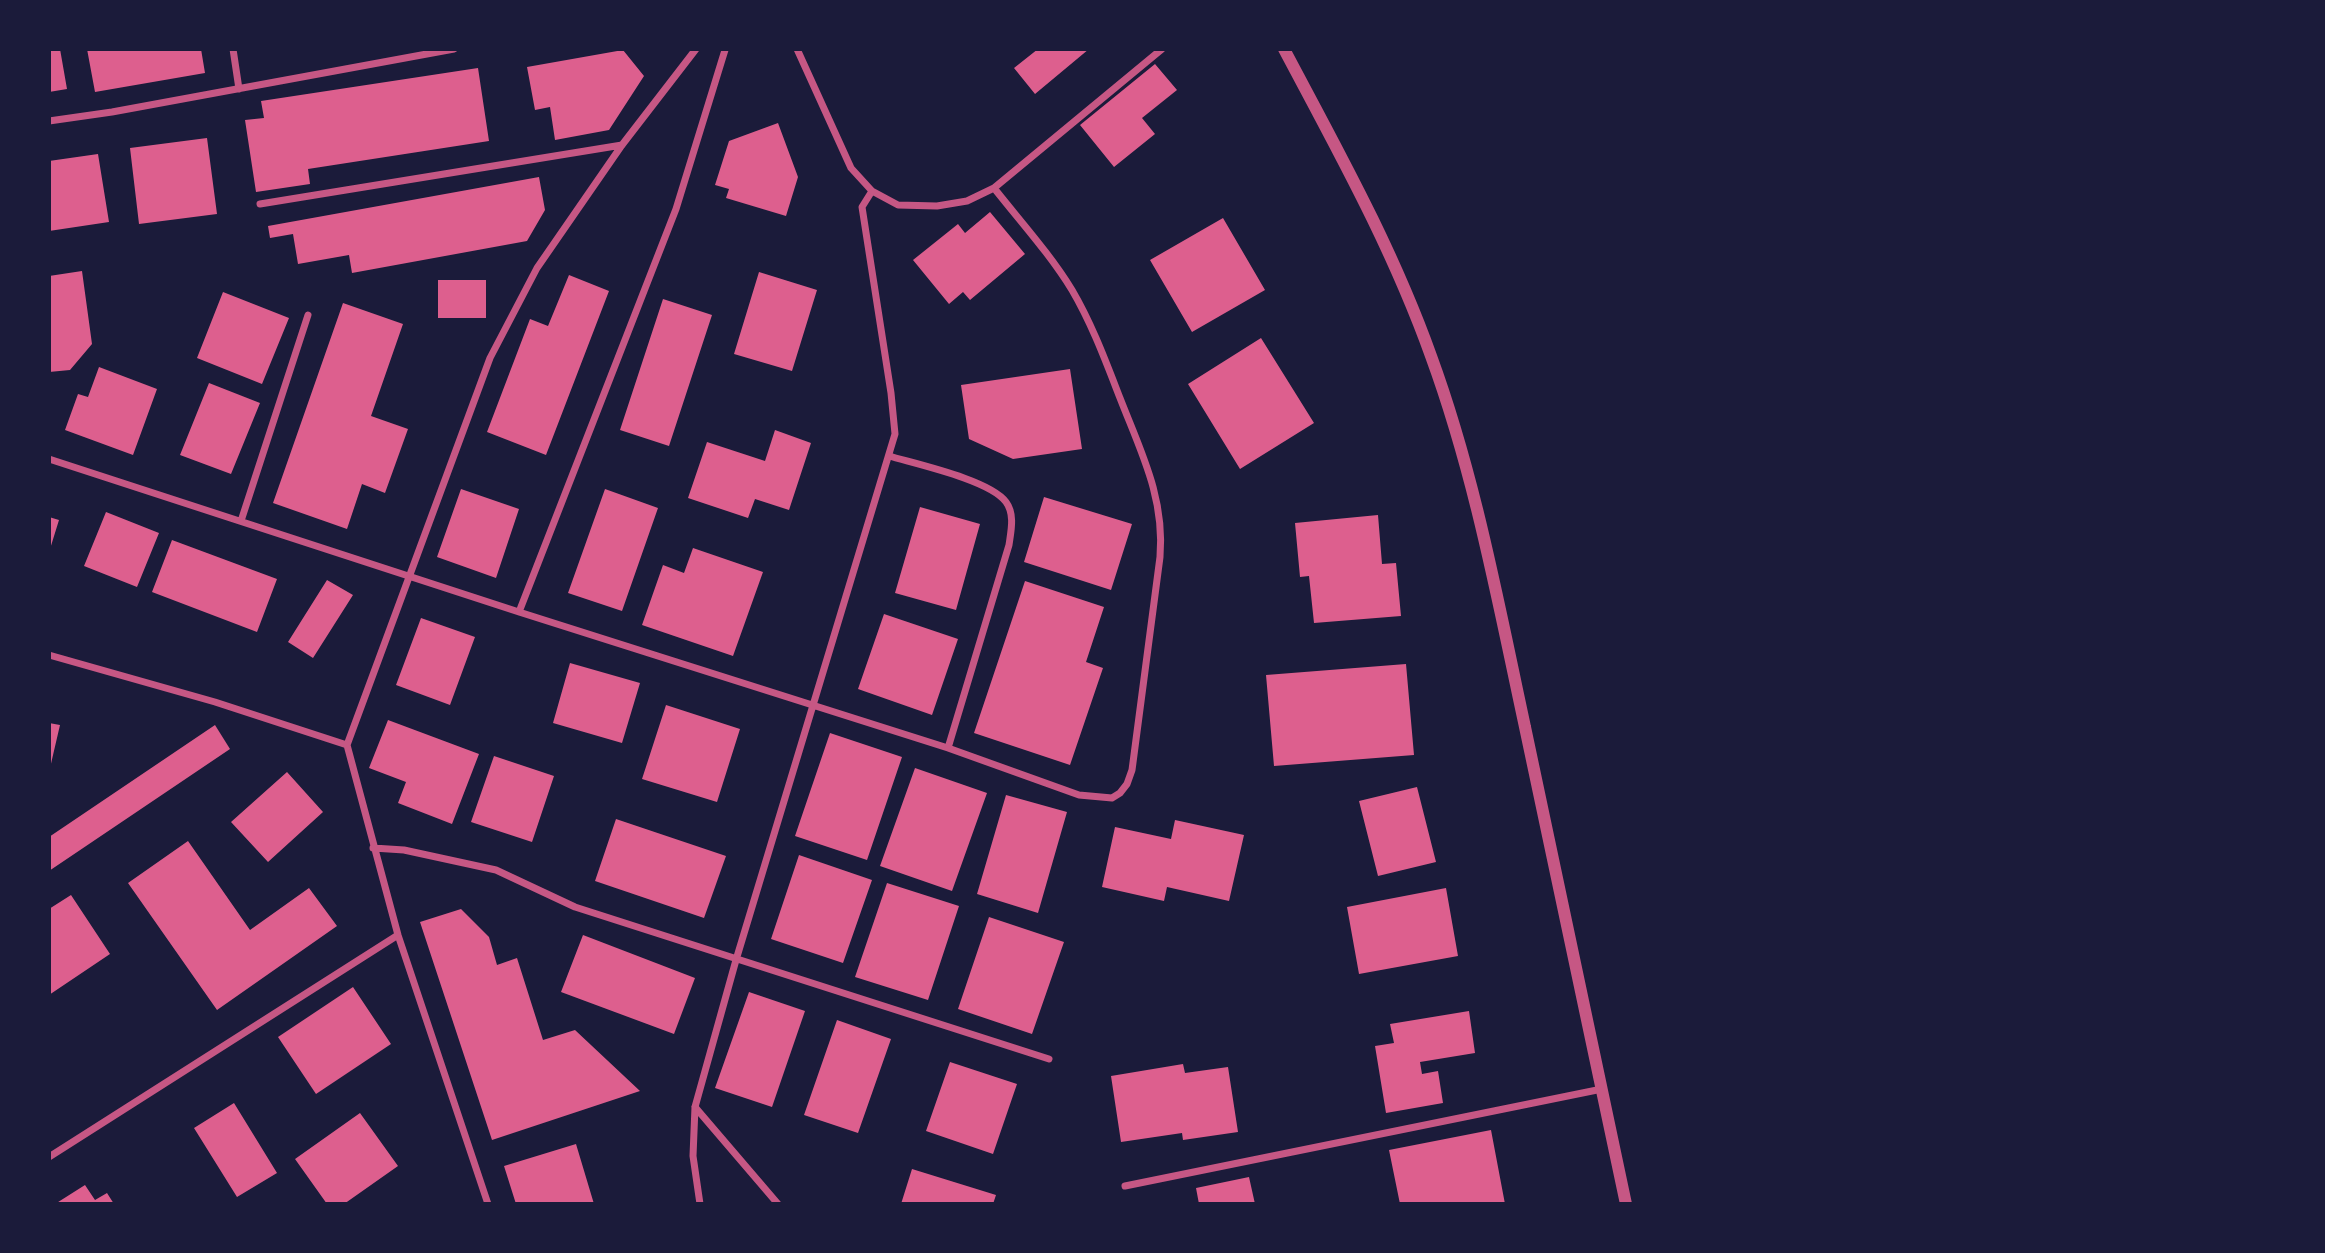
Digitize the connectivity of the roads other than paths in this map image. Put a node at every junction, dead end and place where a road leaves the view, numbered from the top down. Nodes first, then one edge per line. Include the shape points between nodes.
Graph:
1 (233, 49) edge
2 (454, 49) edge
3 (696, 49) edge
4 (716, 49) edge
5 (727, 49) edge
6 (797, 49) edge
7 (1162, 49) edge
8 (1284, 49) edge
9 (239, 89) junction
10 (49, 121) edge
11 (622, 145) junction
12 (994, 188) junction
13 (872, 191) junction
14 (260, 204) dead end
15 (308, 315) dead end
16 (889, 456) junction
17 (49, 459) edge
18 (241, 520) junction
19 (408, 576) junction
20 (519, 612) junction
21 (49, 655) edge
22 (813, 706) junction
23 (347, 745) junction
24 (948, 748) junction
25 (373, 848) junction
26 (398, 935) junction
27 (736, 960) junction
28 (1049, 1059) dead end
29 (1602, 1090) junction
30 (695, 1107) junction
31 (49, 1157) edge
32 (1125, 1186) dead end
33 (488, 1204) edge
34 (700, 1204) edge
35 (778, 1204) edge
36 (1626, 1204) edge

1 - 9 street
2 - 9 street
3 - 11 street
4 - 5 street
5 - 20 street via 676,209
6 - 13 street via 851,169
7 - 12 street
8 - 29 street via 1399,273 1464,456
9 - 10 street
11 - 14 street
11 - 19 street via 537,268 489,358
12 - 13 street via 967,201 937,206 898,205
12 - 24 street via 1073,291 1107,365 1152,479 1160,557 1132,770 1120,793 1112,798 1079,795
13 - 16 street via 862,206 892,404 895,434
15 - 18 street
16 - 22 street
16 - 24 street via 984,486 1007,503 1011,513 1009,545
17 - 18 street
18 - 19 street
19 - 20 street
19 - 23 street
20 - 22 street
21 - 23 street
22 - 24 street
22 - 27 street
23 - 25 street
25 - 26 street
25 - 27 street via 496,870 575,907
26 - 31 street
26 - 33 street
27 - 28 street
27 - 30 street
29 - 32 street
29 - 36 street
30 - 34 street via 693,1156
30 - 35 street

